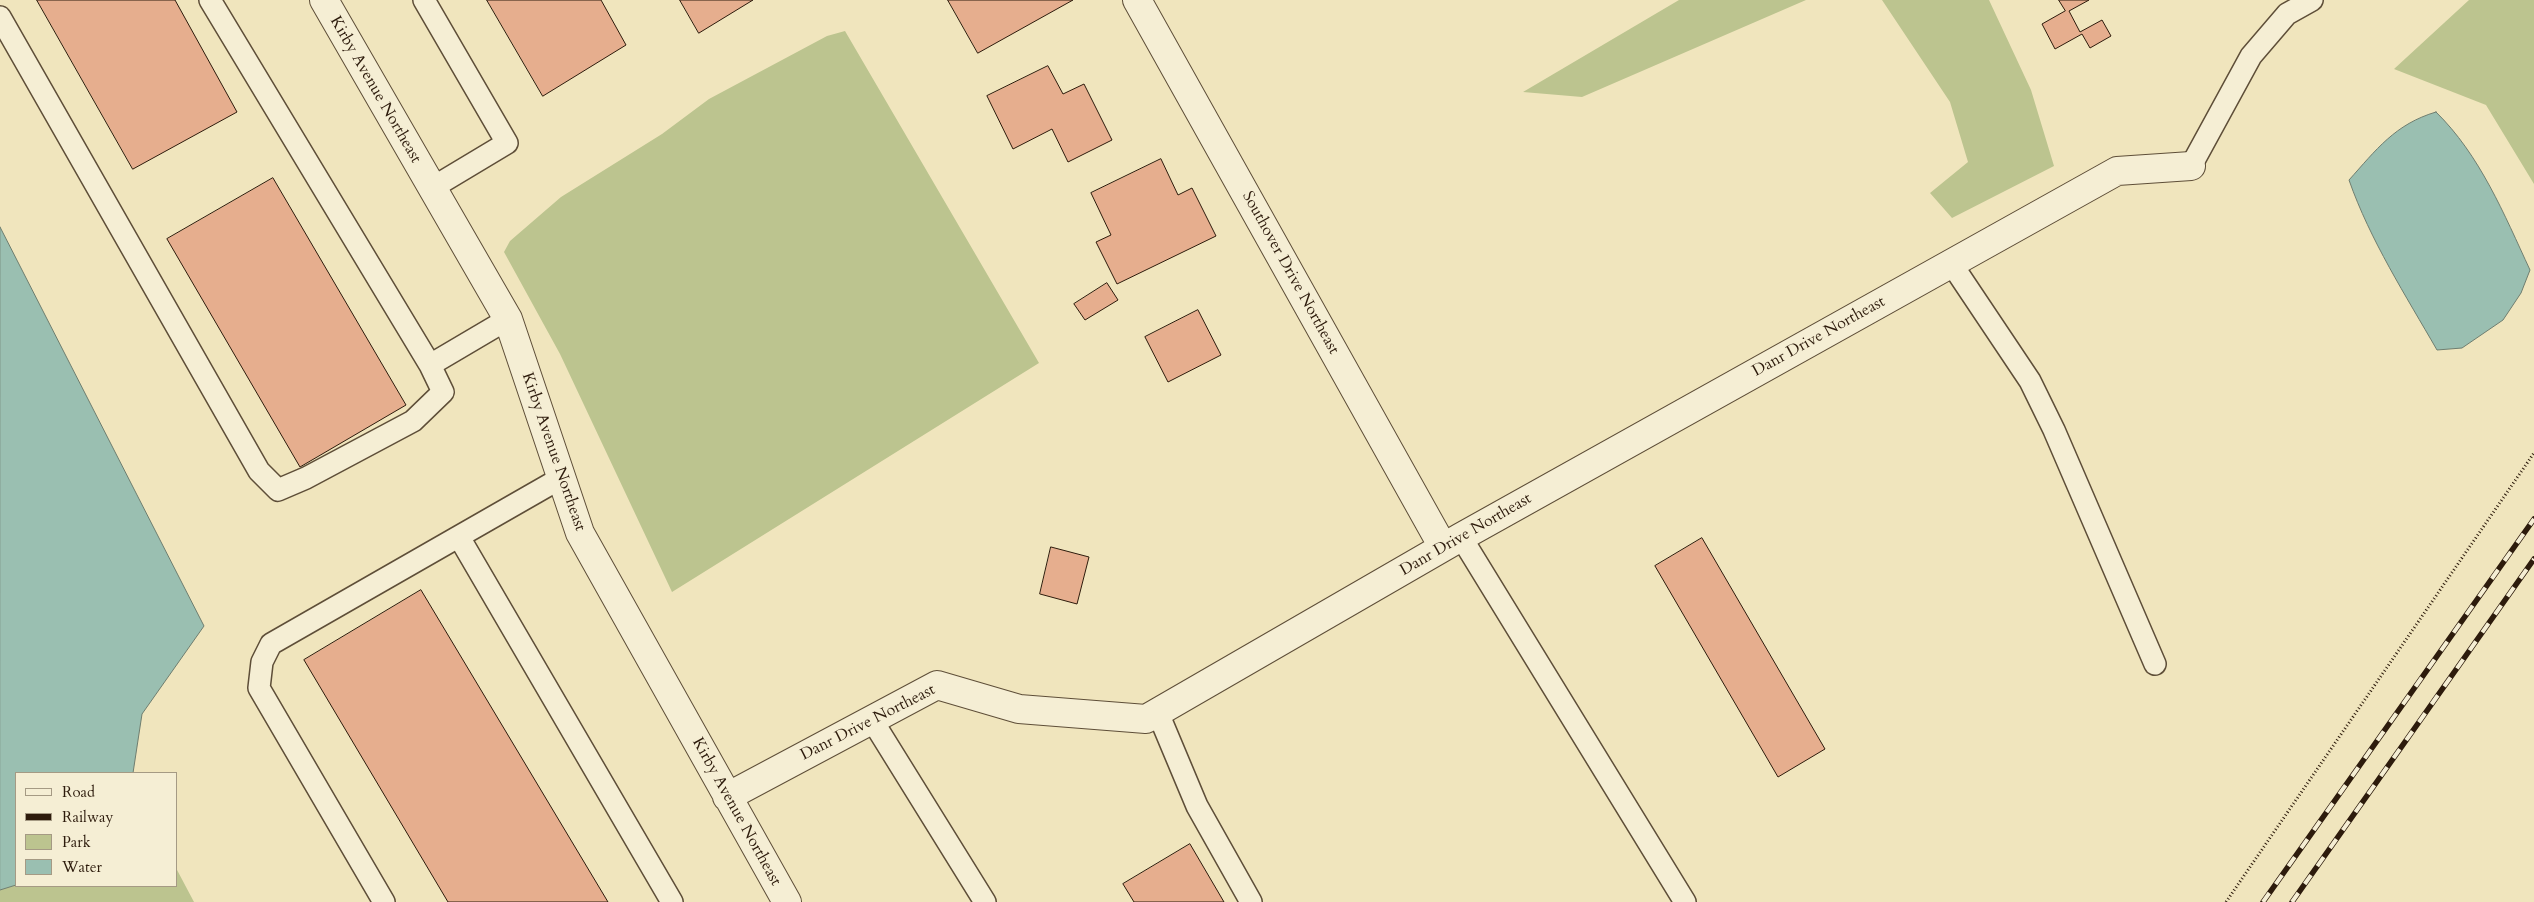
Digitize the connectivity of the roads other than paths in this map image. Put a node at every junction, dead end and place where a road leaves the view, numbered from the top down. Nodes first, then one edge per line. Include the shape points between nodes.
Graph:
1 (210, 0) edge
2 (324, 0) edge
3 (424, 0) edge
4 (1137, 0) edge
5 (2312, 0) edge
6 (2283, 7) edge
7 (0, 17) edge
8 (2191, 166) joint
9 (432, 188) junction
10 (1951, 263) junction
11 (508, 319) junction
12 (430, 364) junction
13 (561, 478) junction
14 (459, 537) junction
15 (1452, 542) junction
16 (2155, 664) dead end
17 (1158, 713) junction
18 (872, 720) junction
19 (727, 797) junction
20 (783, 901) edge
21 (384, 902) edge
22 (672, 902) edge
23 (985, 902) edge
24 (1250, 902) edge
25 (1684, 902) edge

1 - 12 lane
2 - 9 street, Kirby Avenue Northeast
3 - 9 lane via 507,143
4 - 15 street, Southover Drive Northeast
5 - 6 lane
6 - 8 lane via 2251,56
7 - 12 lane via 259,471 278,490 413,421 443,392
8 - 10 street, Danr Drive Northeast via 2117,171
9 - 11 street, Kirby Avenue Northeast
10 - 15 street, Danr Drive Northeast
10 - 16 lane via 2030,381
11 - 12 lane
11 - 13 street, Kirby Avenue Northeast
13 - 14 lane
13 - 19 street, Kirby Avenue Northeast via 580,533
14 - 21 lane via 271,644 262,662 259,688
14 - 22 lane
15 - 17 street, Danr Drive Northeast
15 - 25 lane
17 - 18 street, Danr Drive Northeast via 1146,719 1019,709 937,685
17 - 24 lane via 1196,806
18 - 19 street, Danr Drive Northeast
18 - 23 lane
19 - 20 street, Kirby Avenue Northeast

